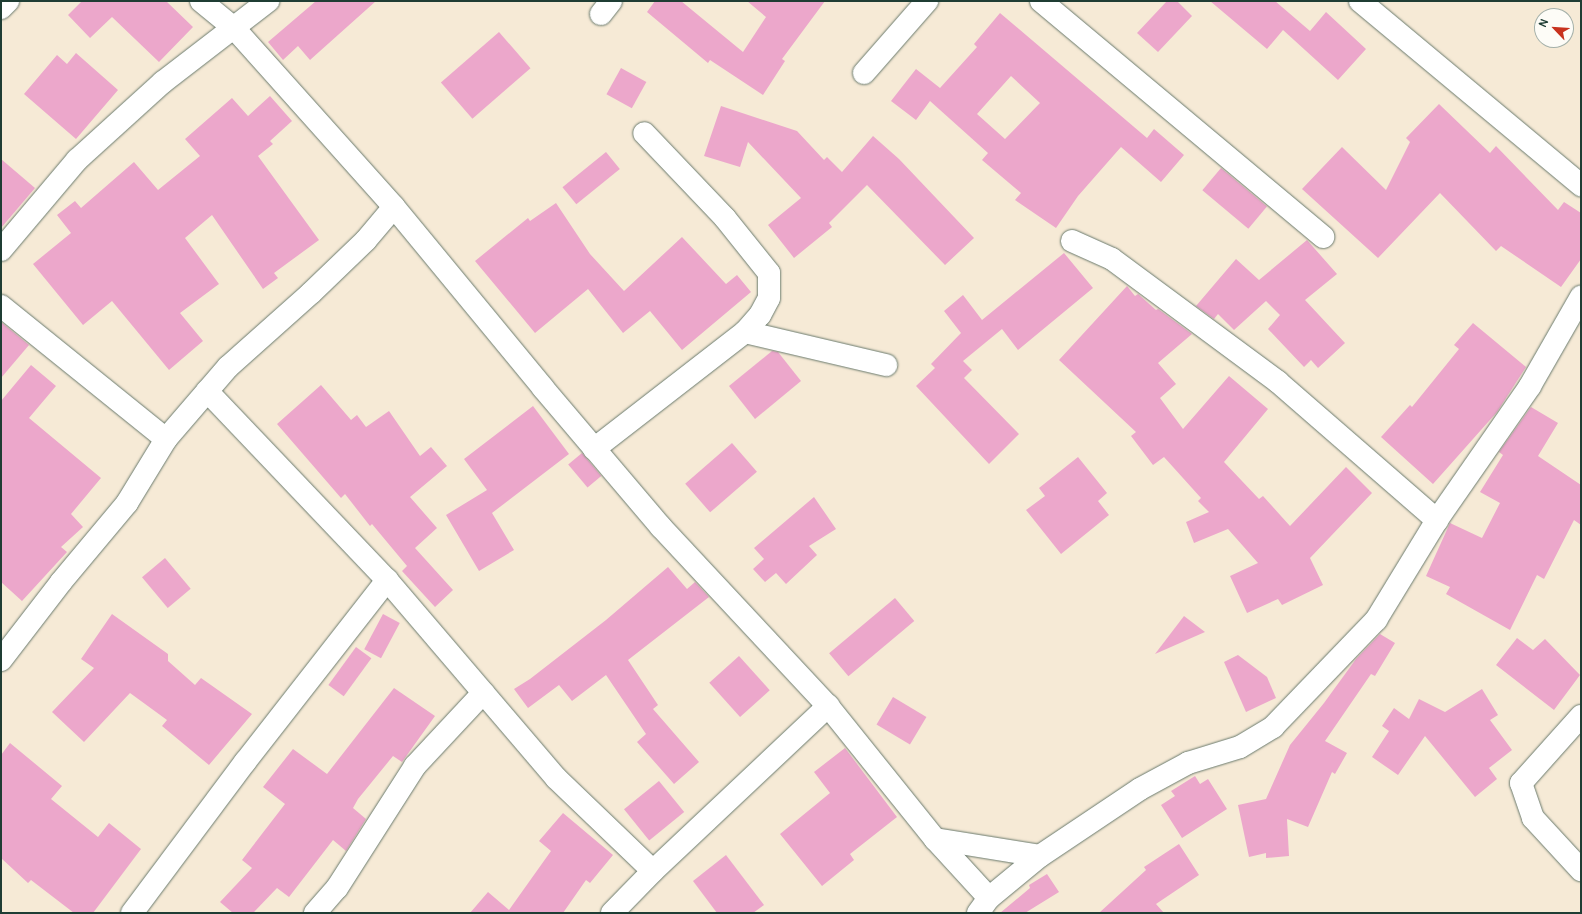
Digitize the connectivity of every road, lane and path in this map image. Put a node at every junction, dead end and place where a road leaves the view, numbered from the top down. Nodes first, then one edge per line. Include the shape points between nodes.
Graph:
1 (8, 1) edge
2 (200, 1) edge
3 (268, 1) edge
4 (928, 1) edge
5 (1041, 1) edge
6 (1360, 1) edge
7 (1, 8) edge
8 (234, 28) junction
9 (864, 73) dead end
10 (644, 133) dead end
11 (1581, 185) edge
12 (394, 207) junction
13 (1323, 237) dead end
14 (1072, 241) dead end
15 (1, 250) edge
16 (1581, 297) edge
17 (1, 306) edge
18 (745, 332) junction
19 (886, 365) dead end
20 (208, 391) junction
21 (166, 439) junction
22 (594, 449) junction
23 (1437, 520) junction
24 (387, 580) junction
25 (1, 660) edge
26 (483, 693) junction
27 (828, 706) junction
28 (1581, 716) edge
29 (934, 839) junction
30 (1040, 856) junction
31 (1581, 870) edge
32 (653, 871) junction
33 (983, 906) edge
34 (132, 913) edge
35 (315, 913) edge
36 (612, 913) edge

1 - 7 street
2 - 8 street
3 - 8 street
4 - 9 street
5 - 13 street
6 - 11 street
8 - 12 street
8 - 15 street via 163,82 77,160
10 - 18 street via 725,218 769,273 769,298 760,315
12 - 20 street via 360,245 228,367
12 - 22 street
14 - 23 street via 1112,259 1278,382
16 - 23 street via 1530,386
17 - 21 street
18 - 19 street
18 - 22 street
20 - 21 street
20 - 24 street
21 - 25 street via 127,503 61,582
22 - 27 street via 661,527
23 - 30 street via 1376,620 1273,727 1240,747 1188,762 1140,789
24 - 26 street
24 - 34 street via 245,762
26 - 32 street via 556,778
26 - 35 street via 415,766 337,888
27 - 29 street
27 - 32 street
28 - 31 street via 1521,783 1533,818
29 - 30 street
29 - 33 street
30 - 33 street
32 - 36 street

